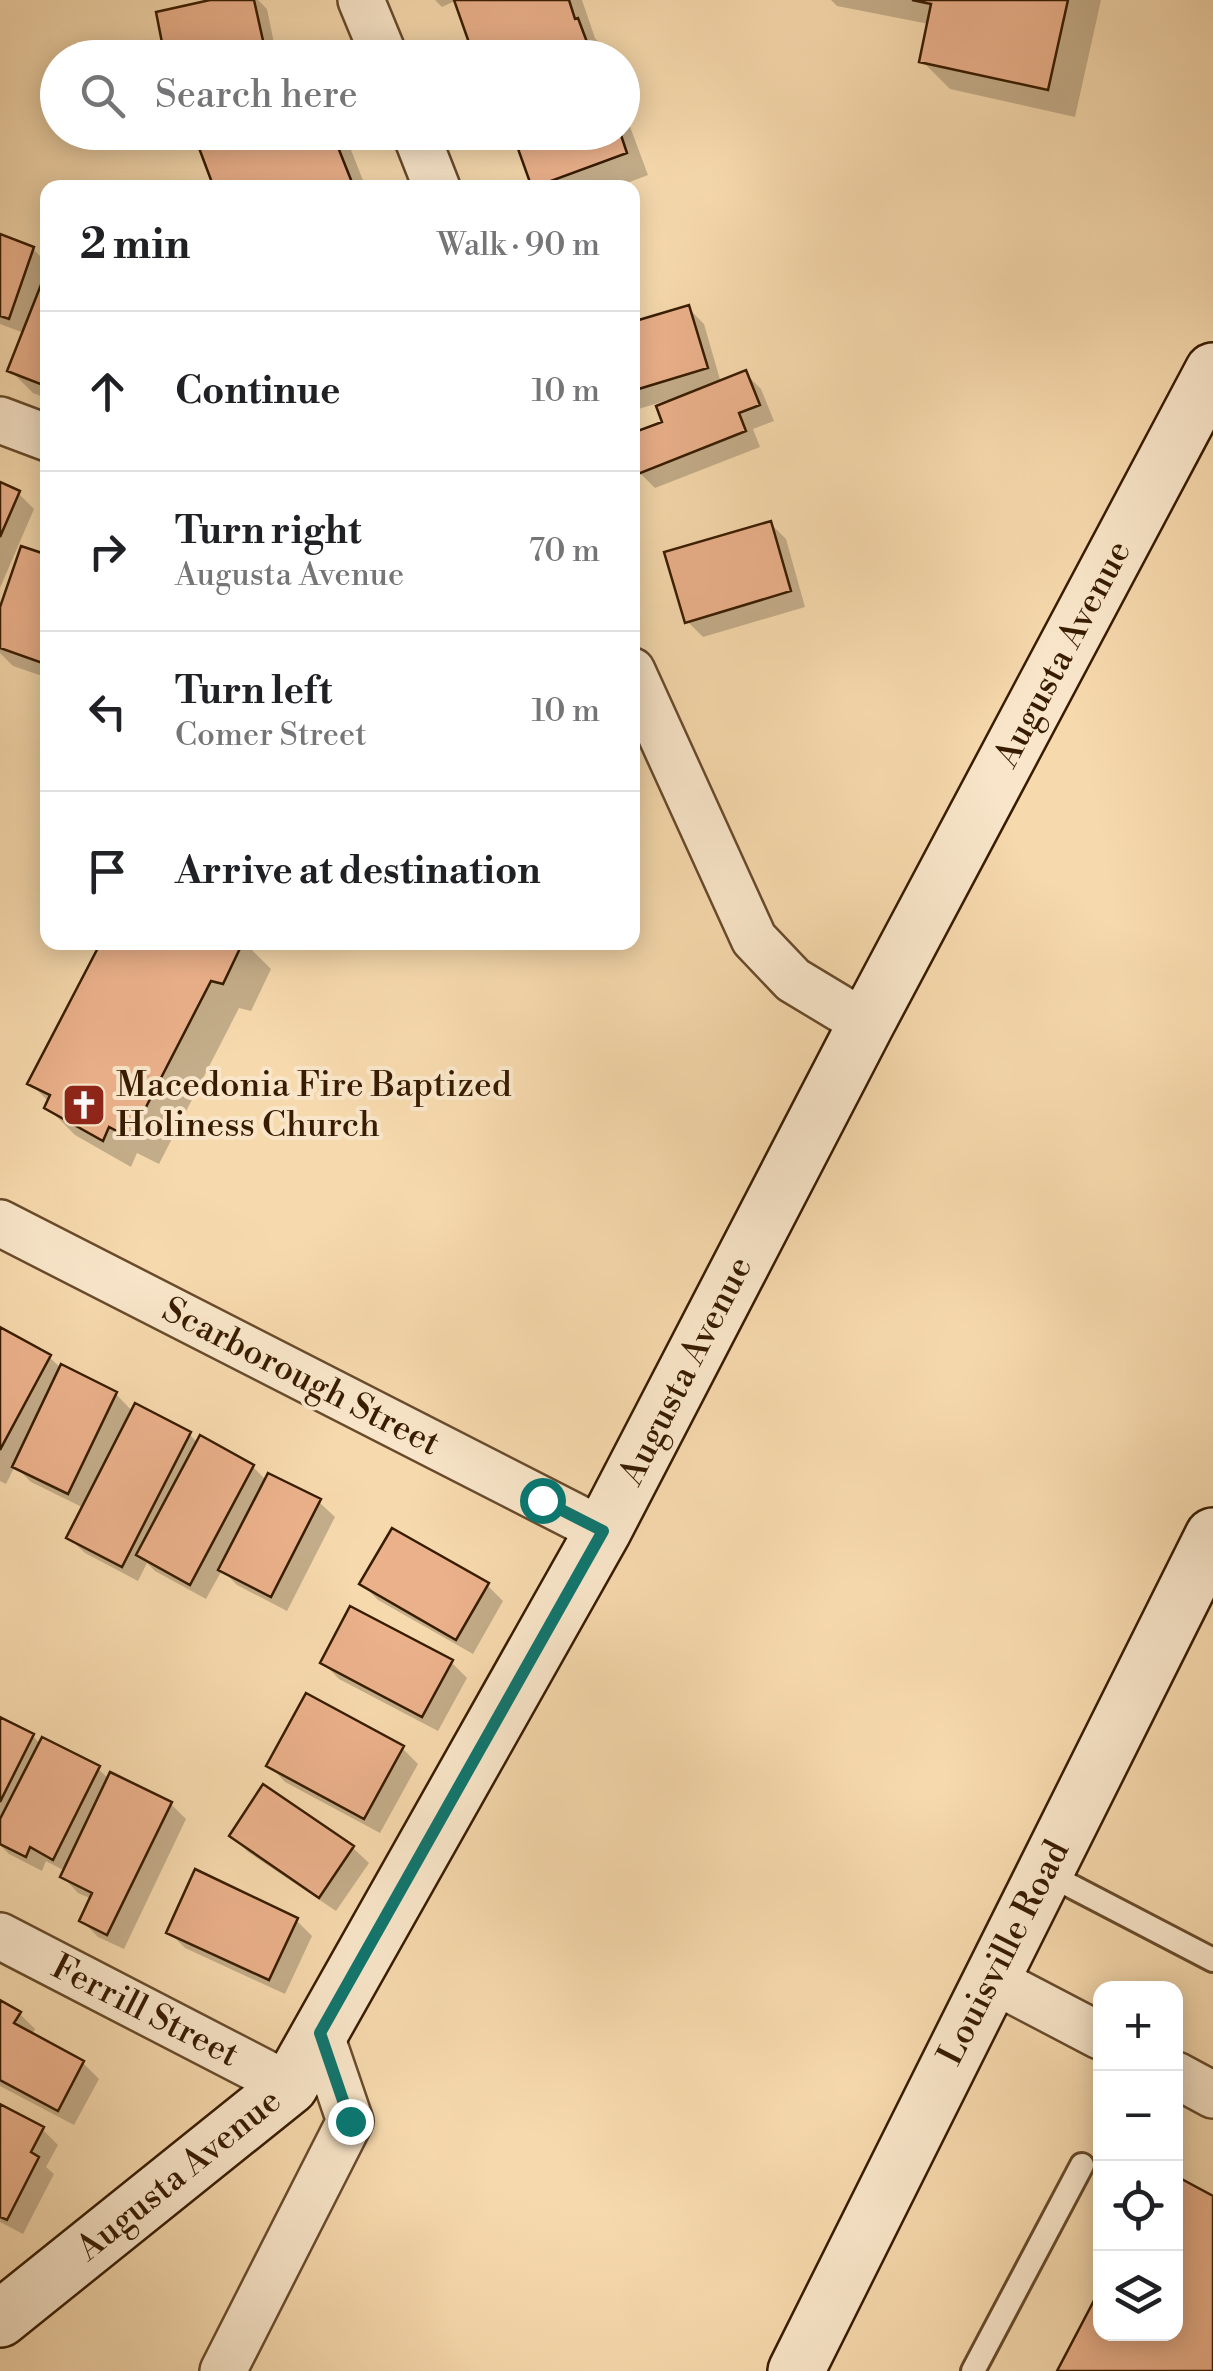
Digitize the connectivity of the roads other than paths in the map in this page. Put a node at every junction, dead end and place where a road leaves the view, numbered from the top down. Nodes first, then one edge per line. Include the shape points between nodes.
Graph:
1 (361, 0) edge
2 (377, 40) edge
3 (422, 150) edge
4 (434, 180) edge
5 (1213, 371) edge
6 (0, 420) edge
7 (40, 435) edge
8 (640, 690) edge
9 (866, 1024) junction
10 (0, 1223) edge
11 (603, 1531) junction
12 (1213, 1536) edge
13 (1044, 1872) junction
14 (0, 1936) edge
15 (1213, 1960) edge
16 (991, 1979) junction
17 (1093, 2032) edge
18 (320, 2033) junction
19 (1183, 2079) edge
20 (290, 2086) junction
21 (1213, 2095) edge
22 (1082, 2165) dead end
23 (0, 2319) edge
24 (223, 2371) edge
25 (796, 2371) edge
26 (974, 2371) edge

1 - 2 street
3 - 4 street
5 - 9 main road, Augusta Avenue
6 - 7 street
8 - 9 street via 754,939 792,980
9 - 11 main road, Augusta Avenue
10 - 11 street, Scarborough Street
11 - 18 main road, Augusta Avenue
12 - 13 main road, Louisville Road
13 - 15 lane
13 - 16 main road, Louisville Road
14 - 20 street, Ferrill Street
16 - 17 street
16 - 25 main road, Louisville Road
18 - 20 main road, Augusta Avenue
18 - 24 street via 350,2121
19 - 21 street
20 - 23 main road, Augusta Avenue
22 - 26 lane

